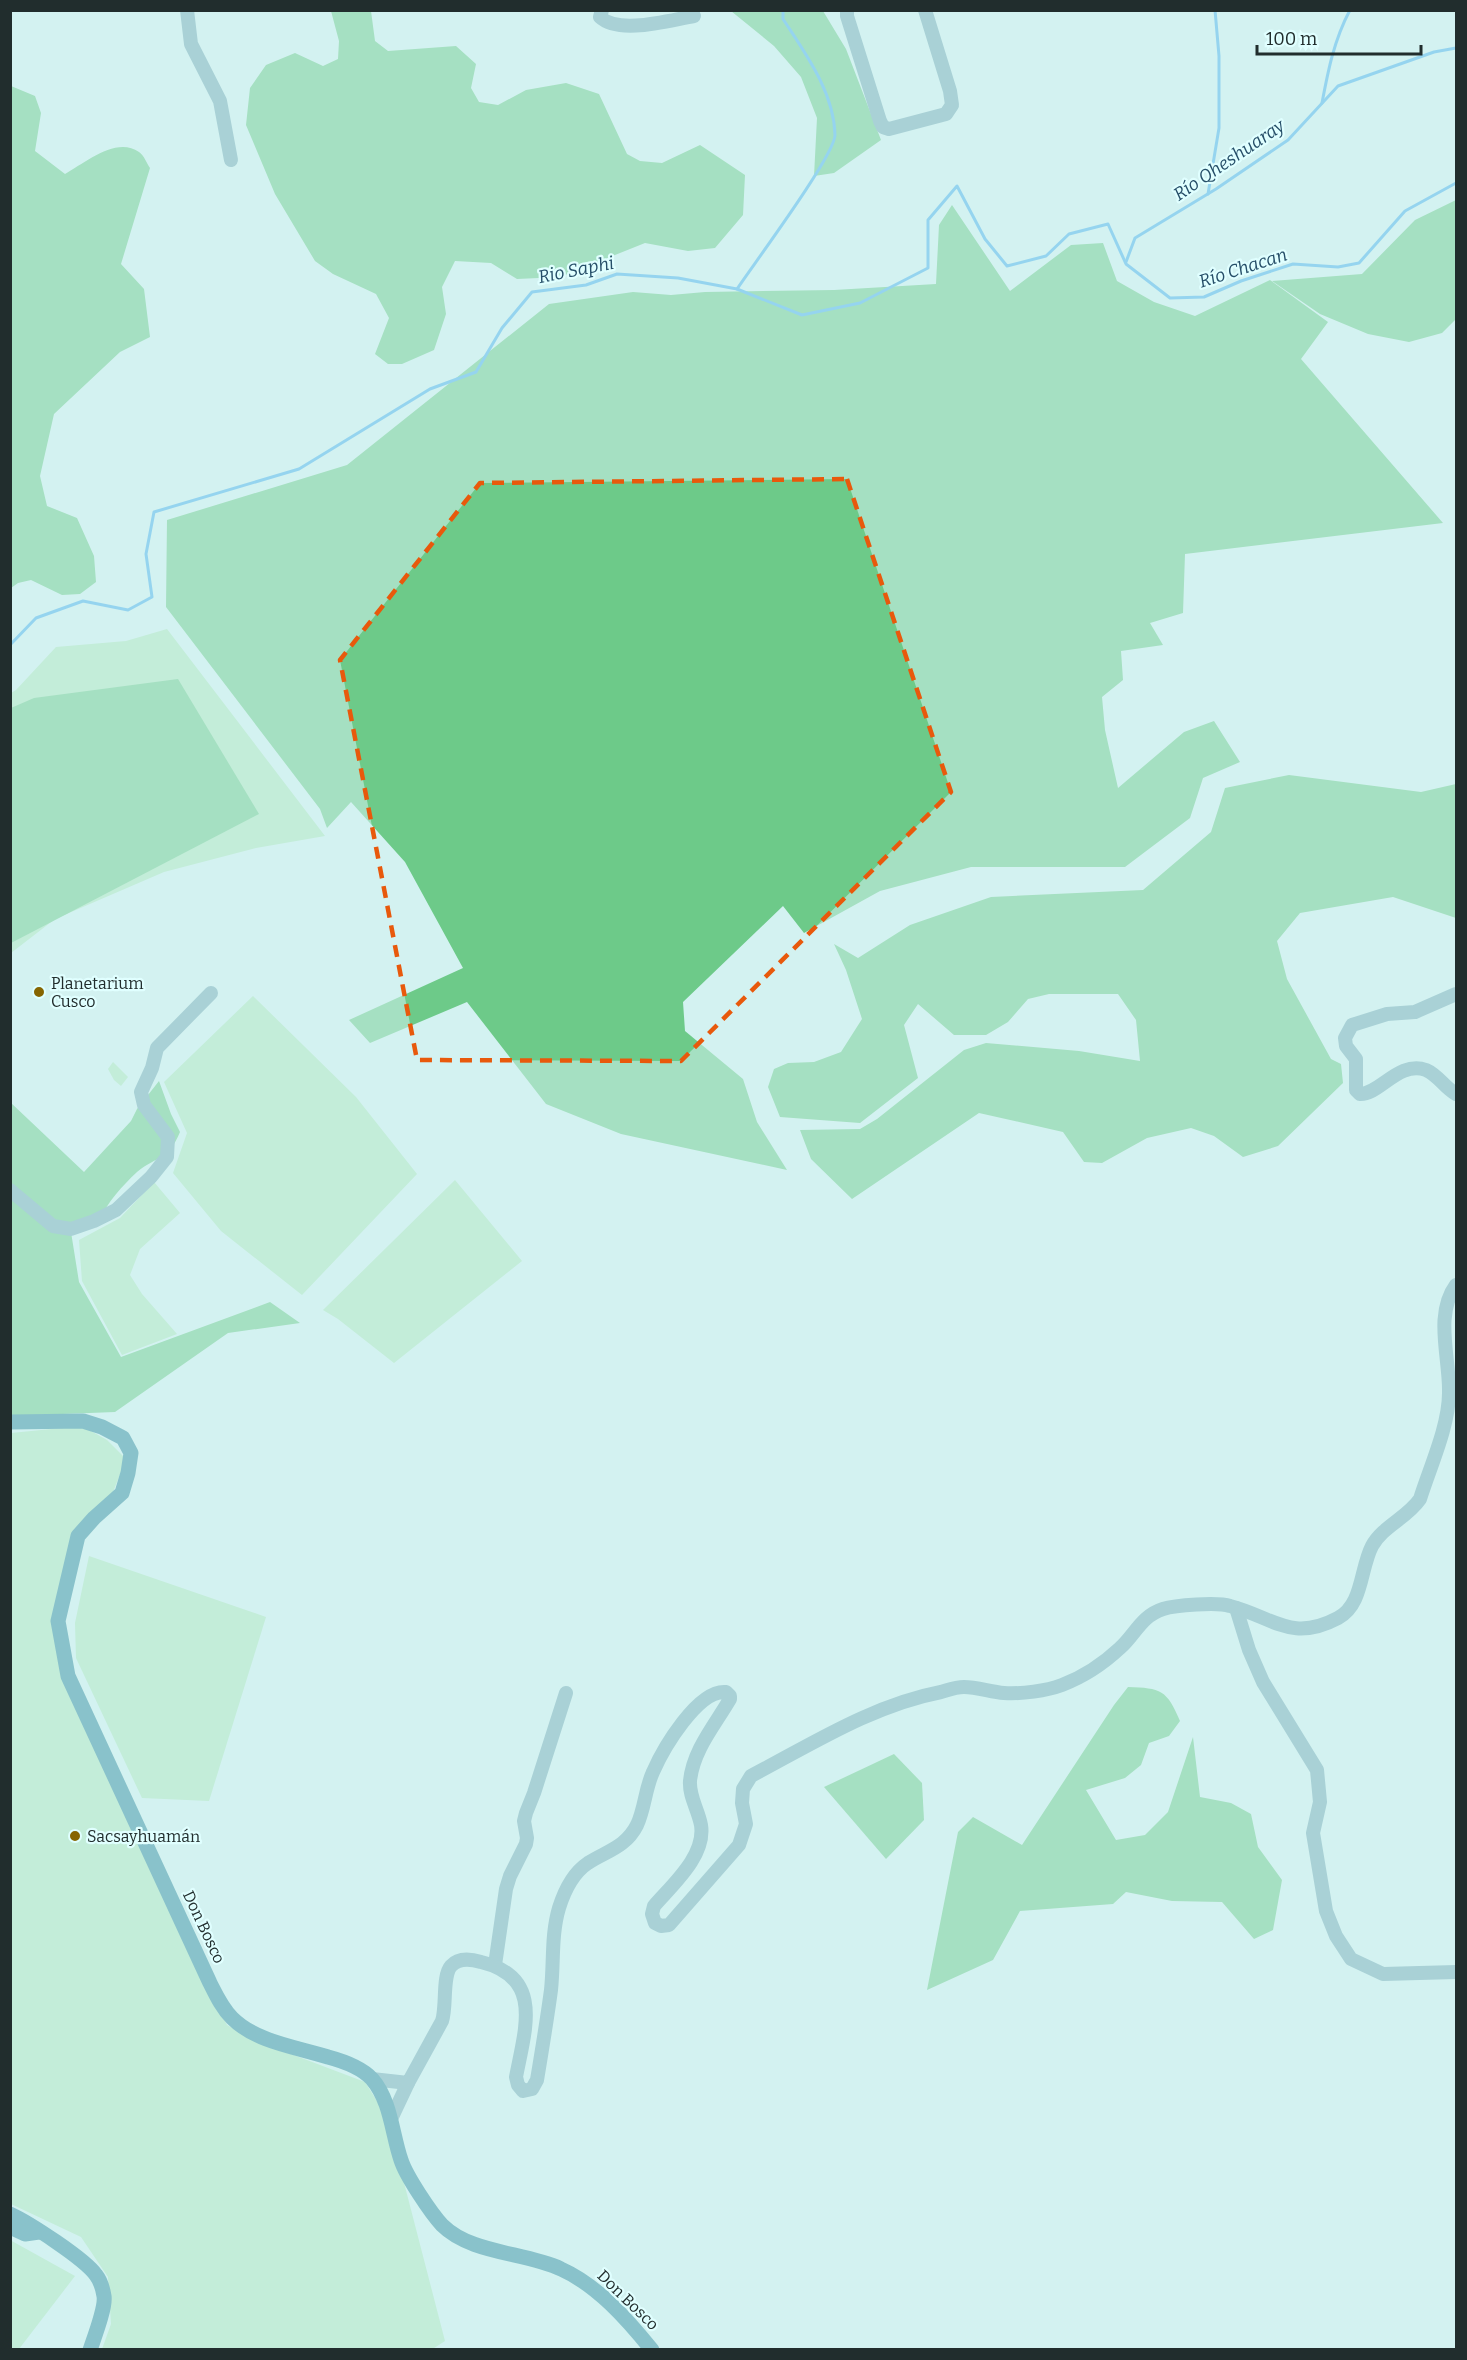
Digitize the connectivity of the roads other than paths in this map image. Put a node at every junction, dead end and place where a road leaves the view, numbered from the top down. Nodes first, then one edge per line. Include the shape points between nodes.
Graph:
1 (187, 10) edge
2 (602, 10) edge
3 (847, 10) edge
4 (925, 10) edge
5 (694, 16) dead end
6 (231, 160) dead end
7 (211, 993) dead end
8 (1456, 994) edge
9 (1456, 1094) edge
10 (10, 1190) edge
11 (1456, 1286) edge
12 (10, 1422) edge
13 (1236, 1608) junction
14 (566, 1693) dead end
15 (495, 1965) junction
16 (1456, 1972) edge
17 (372, 2079) junction
18 (408, 2083) junction
19 (391, 2119) junction
20 (10, 2214) edge
21 (10, 2227) edge
22 (39, 2232) junction
23 (90, 2349) edge
24 (652, 2349) edge

1 - 6 street via 192,44 220,101
2 - 5 street via 600,17 604,21 619,25
3 - 4 street via 880,121 889,129 946,114 952,105
7 - 10 street via 157,1048 141,1092 144,1105 168,1137 167,1157 151,1177 116,1210 71,1229 53,1226
8 - 9 street via 1415,1012 1363,1020 1352,1025 1345,1038 1356,1059 1356,1090 1360,1094 1393,1075 1419,1068
11 - 13 street via 1448,1296 1444,1314 1447,1412 1420,1499 1373,1545 1350,1608 1337,1618 1301,1630
12 - 17 street, Don Bosco via 83,1421 123,1438 131,1453 122,1493 78,1536 58,1621 68,1676 218,1999 232,2019 246,2030 347,2062
13 - 15 street via 1217,1604 1164,1609 1148,1616 1101,1664 1062,1685 1005,1693 963,1687 925,1695 876,1711 751,1776 743,1789 746,1824 739,1845 669,1925 661,1926 655,1923 654,1906 688,1866 700,1842 701,1827 690,1796 690,1780 707,1734 730,1699 726,1692 710,1695 697,1705 668,1743 646,1790 636,1827 608,1854 588,1863 566,1889 552,1940 551,1988 537,2080 532,2089 523,2091 516,2077 526,2020 523,1990 515,1978
13 - 16 street via 1263,1682 1317,1770 1320,1802 1313,1833 1326,1911 1336,1936 1352,1959 1383,1974
14 - 15 street via 526,1813 526,1844 506,1888
15 - 18 street via 470,1959 458,1960 449,1967 446,2010
17 - 18 street
17 - 19 street, Don Bosco
18 - 19 street
19 - 24 street, Don Bosco via 401,2162 442,2225 457,2237 560,2268 614,2308
20 - 22 street
21 - 22 street via 25,2234
22 - 23 street via 98,2276 105,2298

